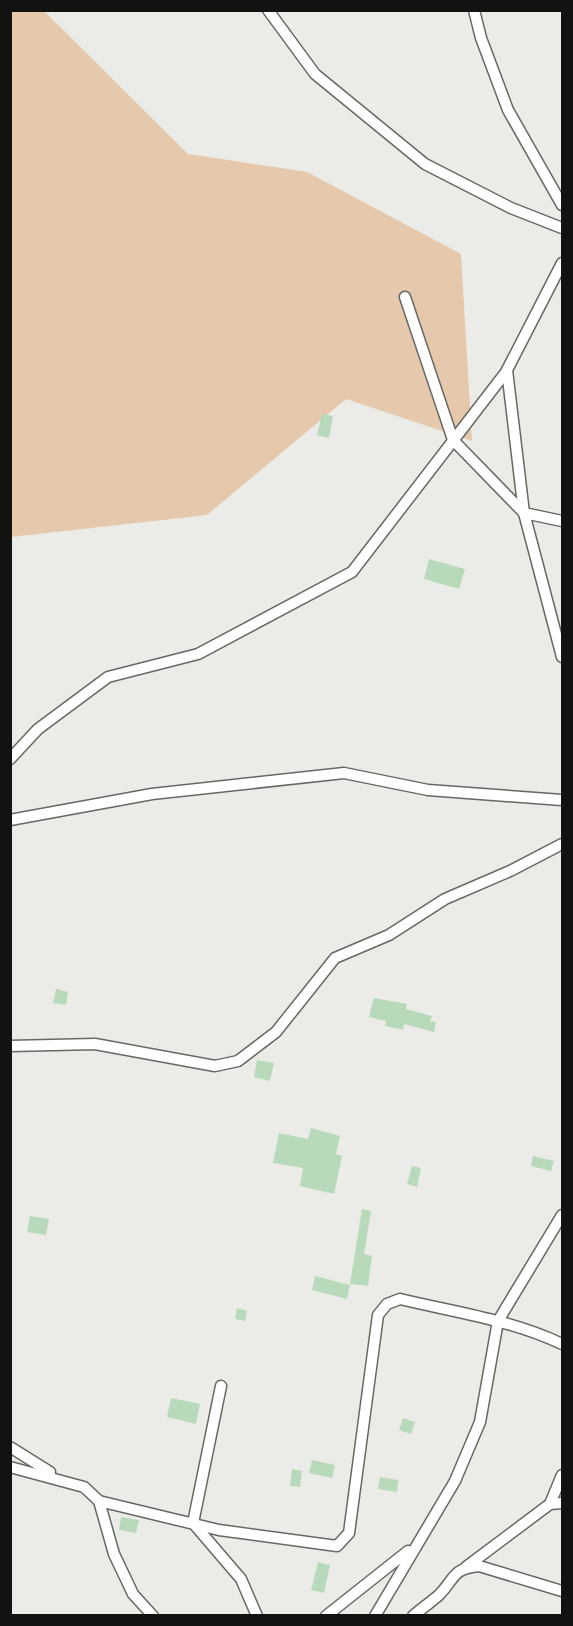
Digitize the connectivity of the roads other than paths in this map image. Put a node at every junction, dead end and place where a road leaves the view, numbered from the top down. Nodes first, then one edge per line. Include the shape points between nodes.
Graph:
1 (268, 10) edge
2 (474, 10) edge
3 (562, 205) edge
4 (562, 228) edge
5 (562, 265) edge
6 (405, 297) dead end
7 (506, 372) junction
8 (453, 440) junction
9 (524, 513) junction
10 (562, 522) edge
11 (562, 657) edge
12 (10, 759) edge
13 (562, 800) edge
14 (10, 820) edge
15 (562, 844) edge
16 (10, 1046) edge
17 (562, 1215) edge
18 (498, 1321) junction
19 (562, 1344) edge
20 (221, 1386) dead end
21 (10, 1447) edge
22 (10, 1467) edge
23 (562, 1475) edge
24 (60, 1478) junction
25 (99, 1501) junction
26 (562, 1503) edge
27 (550, 1504) junction
28 (193, 1523) junction
29 (415, 1546) junction
30 (466, 1567) junction
31 (562, 1591) edge
32 (153, 1616) edge
33 (258, 1616) edge
34 (326, 1616) edge
35 (375, 1616) edge
36 (413, 1616) edge

1 - 4 street via 315,74 425,164 511,208
2 - 3 street via 508,110
5 - 7 street
6 - 8 street
7 - 8 street
7 - 9 street
8 - 9 street
8 - 12 street via 352,572 198,654 108,676 38,729
9 - 10 street
9 - 11 street
13 - 14 street via 428,790 344,773 152,794
15 - 16 street via 445,899 389,935 335,958 276,1032 238,1061 215,1066 95,1044
17 - 18 street
18 - 19 street
18 - 28 street via 400,1299 387,1304 378,1315 354,1512 349,1533 337,1546
18 - 29 street via 480,1422 455,1481
20 - 28 street
21 - 24 street
22 - 24 street
23 - 27 street
24 - 25 street via 84,1487
25 - 28 street
25 - 32 street via 114,1554 128,1584
26 - 27 street
27 - 30 street
28 - 33 street via 241,1579
29 - 34 street
29 - 35 street
30 - 31 street via 479,1566
30 - 36 street via 454,1573 441,1593

